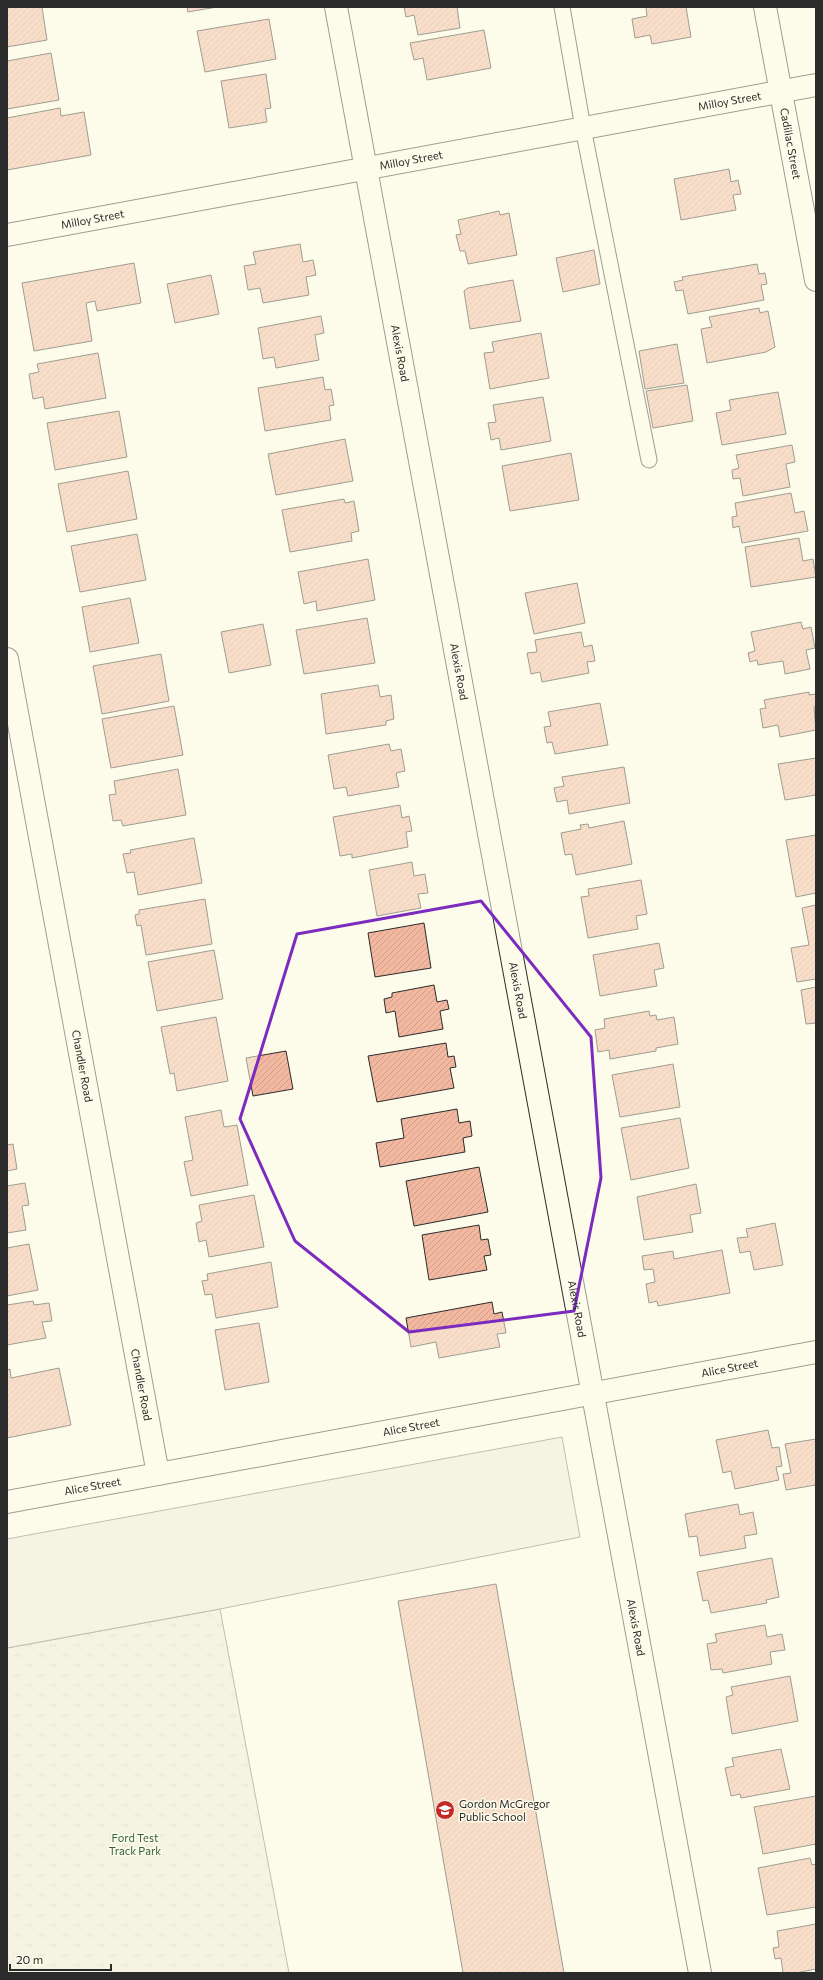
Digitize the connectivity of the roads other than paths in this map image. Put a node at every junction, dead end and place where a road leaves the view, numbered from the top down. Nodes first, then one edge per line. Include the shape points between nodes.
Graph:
1 (336, 7) edge
2 (562, 7) edge
3 (766, 7) edge
4 (816, 84) edge
5 (781, 91) junction
6 (583, 128) junction
7 (366, 168) junction
8 (7, 235) edge
9 (816, 280) edge
10 (649, 460) dead end
11 (7, 659) edge
12 (816, 1352) edge
13 (593, 1394) junction
14 (158, 1474) junction
15 (7, 1502) edge
16 (700, 1973) edge

1 - 7 street, Alexis Road
2 - 6 lane
3 - 5 street, Cadillac Street
4 - 5 street, Milloy Street
5 - 6 street, Milloy Street
5 - 9 street, Cadillac Street
6 - 7 street, Milloy Street
6 - 10 lane
7 - 8 street, Milloy Street
7 - 13 street, Alexis Road
11 - 14 street, Chandler Road
12 - 13 street, Alice Street
13 - 14 street, Alice Street
13 - 16 street, Alexis Road
14 - 15 street, Alice Street

